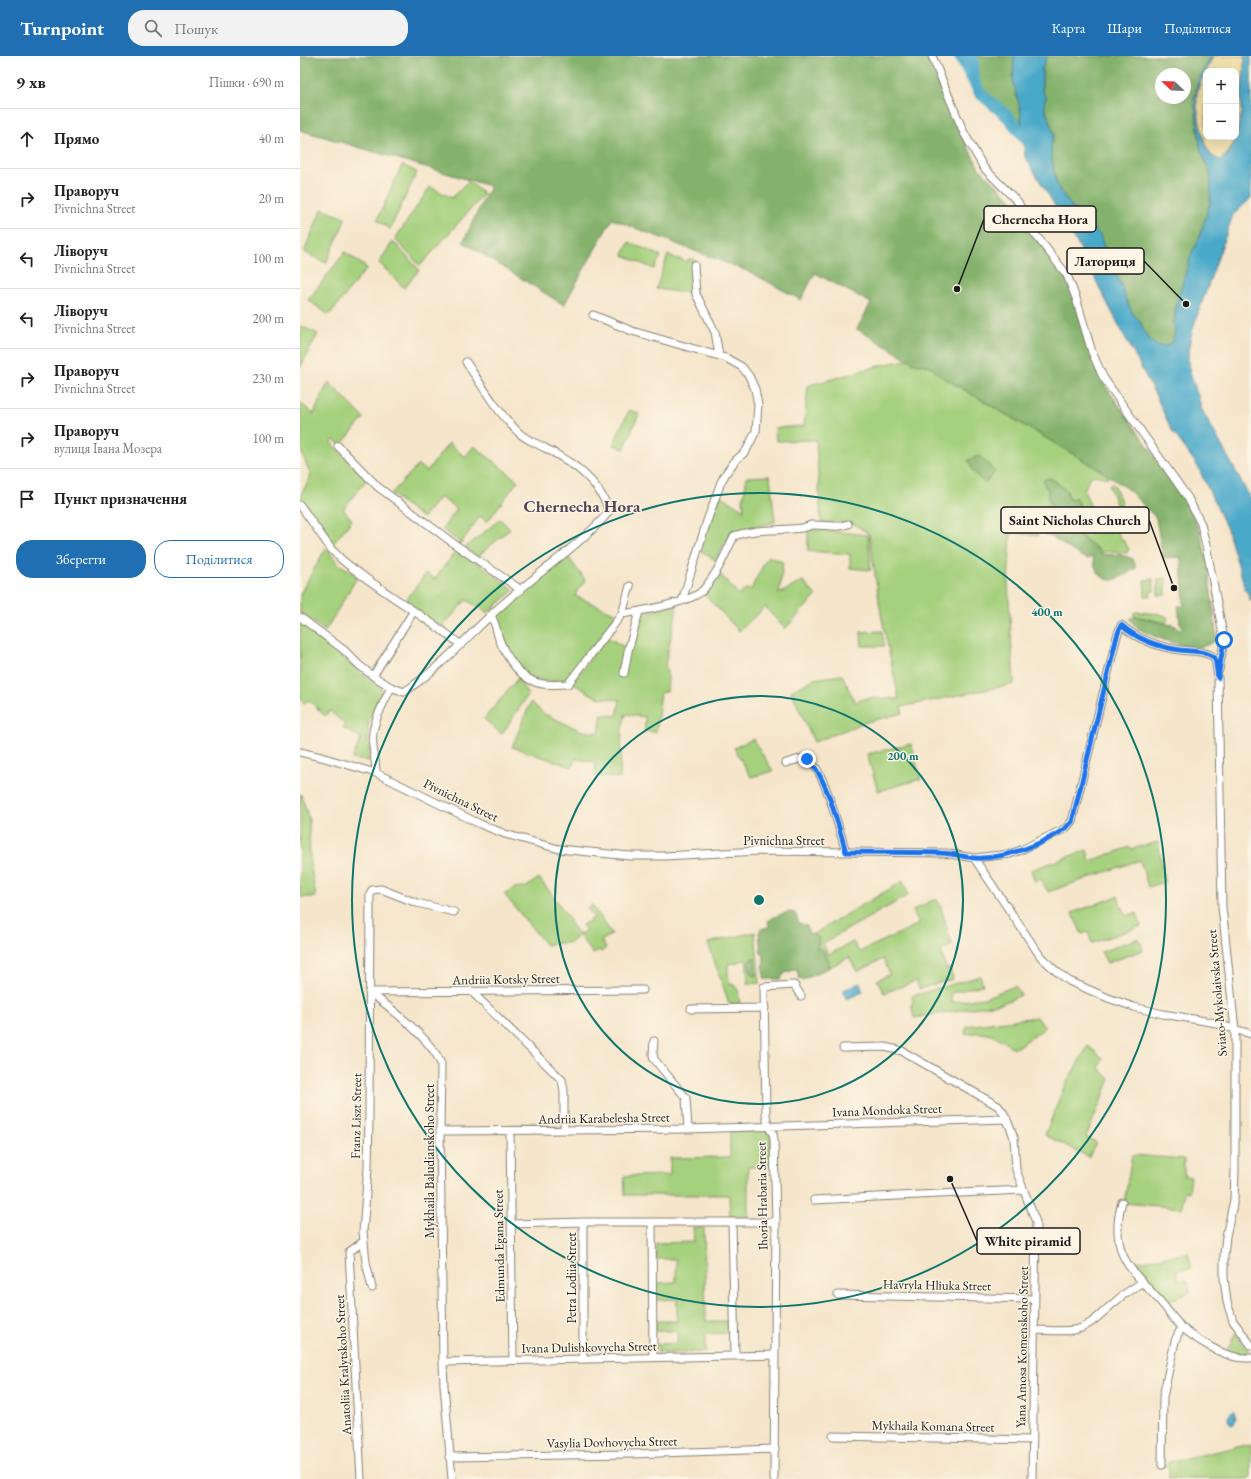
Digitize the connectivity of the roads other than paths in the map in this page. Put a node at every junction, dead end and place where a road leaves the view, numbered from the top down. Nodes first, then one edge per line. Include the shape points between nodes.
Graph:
1 (932, 56) edge
2 (694, 265) dead end
3 (593, 315) dead end
4 (719, 355) junction
5 (466, 362) dead end
6 (338, 446) dead end
7 (300, 505) edge
8 (848, 524) dead end
9 (630, 586) dead end
10 (521, 590) junction
11 (682, 601) junction
12 (413, 612) junction
13 (639, 612) junction
14 (622, 614) junction
15 (491, 616) junction
16 (300, 617) edge
17 (461, 645) junction
18 (624, 673) dead end
19 (373, 676) junction
20 (1218, 678) junction
21 (391, 687) junction
22 (300, 752) edge
23 (786, 762) dead end
24 (376, 772) junction
25 (846, 852) junction
26 (974, 858) junction
27 (454, 912) dead end
28 (643, 990) dead end
29 (471, 991) junction
30 (369, 992) junction
31 (801, 996) dead end
32 (765, 1008) junction
33 (690, 1009) dead end
34 (1235, 1030) junction
35 (1251, 1034) edge
36 (654, 1041) dead end
37 (843, 1048) dead end
38 (1007, 1119) junction
39 (768, 1126) junction
40 (688, 1129) junction
41 (564, 1130) junction
42 (510, 1131) junction
43 (440, 1132) junction
44 (1023, 1190) junction
45 (814, 1200) dead end
46 (1122, 1202) dead end
47 (583, 1222) junction
48 (652, 1222) junction
49 (776, 1222) junction
50 (732, 1223) junction
51 (510, 1224) junction
52 (361, 1242) junction
53 (1143, 1282) junction
54 (372, 1288) dead end
55 (838, 1295) dead end
56 (1035, 1299) junction
57 (1182, 1328) junction
58 (1034, 1330) junction
59 (1251, 1345) edge
60 (775, 1355) junction
61 (735, 1356) junction
62 (653, 1357) junction
63 (1251, 1358) edge
64 (583, 1359) junction
65 (513, 1360) junction
66 (443, 1362) junction
67 (833, 1436) dead end
68 (1033, 1440) junction
69 (775, 1449) junction
70 (449, 1457) junction
71 (1162, 1465) dead end
72 (361, 1479) edge
73 (452, 1479) edge
74 (774, 1479) edge
75 (1032, 1479) edge

1 - 20 street via 964,133 984,168 1018,202 1028,225 1066,275 1103,377 1188,498 1201,524 1224,640
2 - 4 street via 696,294 715,332
3 - 4 street via 632,331
4 - 11 street via 742,367 749,376 758,405 756,431 746,451 735,461 721,482
5 - 10 street via 500,412 518,432 582,471 597,489 609,511 582,538
6 - 10 street via 378,487
7 - 12 street via 341,559
8 - 11 street via 841,527 811,525 803,528 762,530 734,536 718,570 703,590 693,598
9 - 14 street
10 - 15 street
11 - 13 street
12 - 17 street
12 - 19 street
13 - 14 street
13 - 18 street
14 - 15 street via 568,684 542,684 529,680 505,652
15 - 17 street
16 - 19 street
17 - 21 street via 404,692
19 - 21 street
20 - 26 street, Pivnichna Street via 1215,658 1211,655 1179,650 1143,640 1121,625 1072,822 1066,828 1022,850
20 - 34 street, Sviato-Mykolaivska Street via 1222,907
21 - 24 street via 373,732
22 - 24 street, Pivnichna Street
23 - 25 street via 803,758 813,763 827,792
24 - 25 street, Pivnichna Street via 480,824 505,834 559,848 630,856 760,851
25 - 26 street, Pivnichna Street via 944,853
26 - 34 street via 1041,957 1069,981 1134,1007 1211,1022
27 - 30 street, Franz Liszt Street via 381,889 372,890 369,899
28 - 29 street, Andriia Kotsky Street
29 - 30 street, Andriia Kotsky Street
29 - 41 street via 562,1080
30 - 43 street, Mykhaila Baludianskoho Street via 416,1031 438,1056 441,1064
30 - 52 street, Franz Liszt Street via 368,1139
31 - 32 street, Ihoria Hrabaria Street via 794,985 764,987
32 - 33 street
32 - 39 street, Ihoria Hrabaria Street
34 - 35 street
34 - 59 street, Sviato-Mykolaivska Street via 1234,1193 1226,1236 1224,1278 1227,1302 1233,1320
36 - 40 street via 654,1059 686,1098
37 - 38 street, Yana Amosa Komenskoho Street via 886,1047 902,1051 998,1106
38 - 39 street, Ivana Mondoka Street
38 - 44 street, Yana Amosa Komenskoho Street via 1014,1138 1016,1170
39 - 40 street, Andriia Karabelesha Street
39 - 49 street, Ihoria Hrabaria Street via 774,1139
40 - 41 street, Andriia Karabelesha Street
41 - 42 street, Andriia Karabelesha Street
42 - 43 street, Andriia Karabelesha Street
42 - 51 street, Edmunda Egana Street
43 - 66 street, Mykhaila Baludianskoho Street
44 - 45 street
44 - 56 street, Yana Amosa Komenskoho Street via 1036,1222
46 - 53 street via 1117,1228 1122,1254
47 - 48 street
47 - 51 street
47 - 64 street, Petra Lodiia Street
48 - 50 street
48 - 62 street
49 - 50 street
49 - 60 street, Ihoria Hrabaria Street
50 - 61 street
51 - 65 street, Edmunda Egana Street
52 - 54 street, Franz Liszt Street
52 - 72 street, Anatoliia Kralytskoho Street via 349,1252
53 - 57 street
53 - 58 street via 1115,1301 1094,1320 1076,1330
55 - 56 street, Havryla Hliuka Street
56 - 58 street, Yana Amosa Komenskoho Street
57 - 63 street via 1228,1355
57 - 71 street via 1175,1341 1163,1397
58 - 68 street, Yana Amosa Komenskoho Street
60 - 61 street
60 - 69 street, Ihoria Hrabaria Street
61 - 62 street, Ivana Dulishkovycha Street
62 - 64 street, Ivana Dulishkovycha Street
64 - 65 street, Ivana Dulishkovycha Street
65 - 66 street, Ivana Dulishkovycha Street
66 - 70 street, Mykhaila Baludianskoho Street
67 - 68 street, Mykhaila Komana Street
68 - 75 street, Yana Amosa Komenskoho Street
69 - 70 street, Vasylia Dovhovycha Street
69 - 74 street, Ihoria Hrabaria Street
70 - 73 street, Mykhaila Baludianskoho Street

